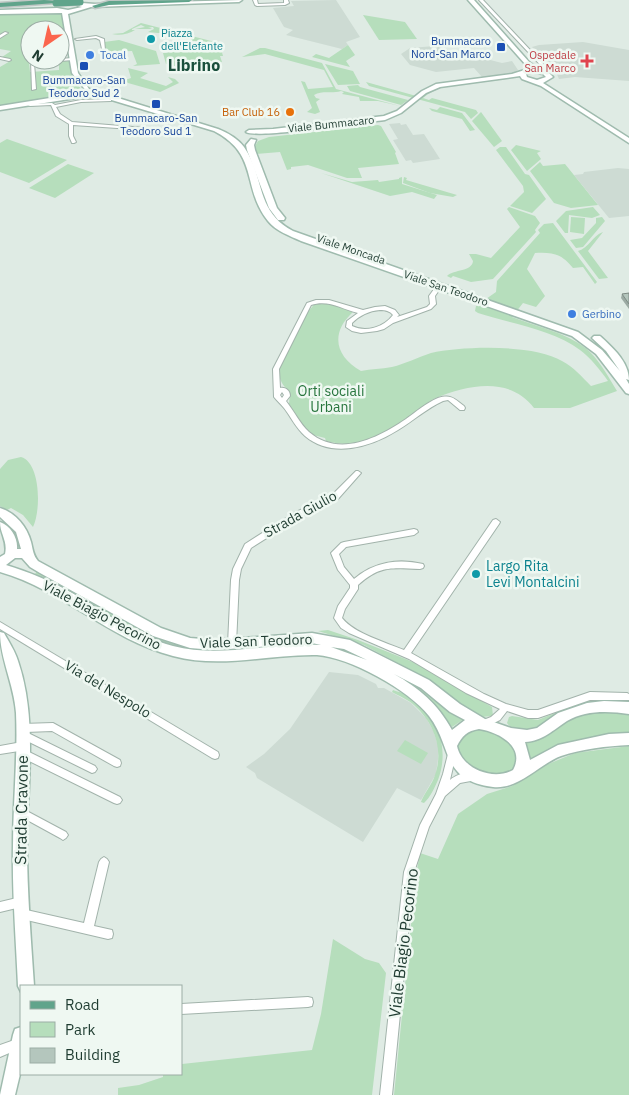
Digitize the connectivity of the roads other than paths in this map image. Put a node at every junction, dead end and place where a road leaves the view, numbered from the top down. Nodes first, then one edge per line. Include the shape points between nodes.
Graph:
1 (15, 0) edge
2 (64, 0) edge
3 (69, 0) edge
4 (73, 0) edge
5 (119, 0) edge
6 (189, 0) edge
7 (239, 0) edge
8 (255, 0) edge
9 (286, 0) edge
10 (464, 0) edge
11 (471, 0) edge
12 (481, 0) edge
13 (56, 1) edge
14 (79, 1) edge
15 (95, 6) junction
16 (0, 7) edge
17 (38, 10) junction
18 (63, 11) junction
19 (76, 12) junction
20 (6, 34) dead end
21 (76, 36) joint
22 (0, 37) edge
23 (104, 49) dead end
24 (0, 58) edge
25 (72, 58) joint
26 (9, 60) dead end
27 (33, 70) edge
28 (538, 70) junction
29 (523, 72) junction
30 (549, 74) junction
31 (530, 80) junction
32 (34, 89) dead end
33 (89, 91) junction
34 (110, 100) dead end
35 (417, 101) junction
36 (54, 106) junction
37 (0, 108) edge
38 (71, 124) junction
39 (145, 129) dead end
40 (236, 133) junction
41 (270, 133) junction
42 (629, 134) edge
43 (255, 139) junction
44 (629, 141) edge
45 (74, 142) dead end
46 (247, 150) junction
47 (441, 284) junction
48 (350, 309) junction
49 (517, 310) junction
50 (363, 312) junction
51 (394, 312) junction
52 (410, 314) junction
53 (357, 316) junction
54 (392, 321) junction
55 (629, 376) edge
56 (629, 391) edge
57 (462, 408) dead end
58 (358, 473) dead end
59 (0, 512) edge
60 (496, 522) dead end
61 (0, 526) edge
62 (414, 532) dead end
63 (29, 557) junction
64 (7, 564) edge
65 (420, 566) dead end
66 (354, 584) junction
67 (0, 625) edge
68 (0, 638) edge
69 (232, 644) junction
70 (406, 654) junction
71 (628, 703) edge
72 (503, 710) junction
73 (483, 723) junction
74 (508, 733) junction
75 (629, 739) edge
76 (22, 741) junction
77 (0, 750) edge
78 (451, 750) junction
79 (215, 755) dead end
80 (117, 763) dead end
81 (92, 769) dead end
82 (518, 774) junction
83 (480, 777) junction
84 (440, 796) junction
85 (116, 800) dead end
86 (21, 812) junction
87 (63, 835) dead end
88 (104, 862) dead end
89 (0, 907) edge
90 (22, 908) junction
91 (88, 929) junction
92 (108, 934) dead end
93 (26, 985) edge
94 (308, 1002) dead end
95 (182, 1009) edge
96 (20, 1039) edge
97 (0, 1050) edge
98 (7, 1095) edge
99 (386, 1095) edge

1 - 16 main road
2 - 18 main road
3 - 13 main road, bridge
4 - 19 main road
5 - 14 main road
6 - 15 main road
7 - 15 main road
8 - 9 street via 262,6 286,4
10 - 29 main road via 523,67
11 - 28 main road via 528,64
12 - 30 street
13 - 14 main road, bridge
13 - 16 main road
13 - 17 main road via 57,6
14 - 15 main road via 80,5
15 - 19 main road
16 - 17 main road
17 - 18 main road
18 - 19 main road
18 - 25 main road
20 - 22 street
21 - 23 street via 102,39
21 - 33 main road via 82,75
24 - 26 street
25 - 33 main road via 76,77
27 - 32 street
28 - 29 main road
28 - 30 main road
29 - 31 main road via 523,77
29 - 35 main road via 508,77 438,85
30 - 31 main road via 541,81
30 - 42 main road via 550,83 554,86
31 - 35 main road via 452,86
31 - 44 main road via 543,85
33 - 37 main road
33 - 40 main road
34 - 36 street
35 - 41 main road via 403,116 383,122
36 - 37 street via 48,103
36 - 38 street via 58,115
38 - 39 street
38 - 45 street
40 - 41 main road, Viale Bummacaro
40 - 43 main road via 255,134
40 - 43 main road via 242,142
40 - 46 main road, Viale San Teodoro
41 - 43 main road
43 - 46 main road
46 - 47 main road, Viale San Teodoro via 264,209 284,229 304,239
47 - 49 main road, Viale San Teodoro
47 - 52 street via 433,294 431,306
48 - 50 street
48 - 53 street
48 - 57 street via 327,300 309,304 279,362 276,374 282,395 300,427 311,437 348,447 366,444 382,438 438,400 449,398
49 - 55 main road via 576,327 592,335 609,349
49 - 56 main road, Viale San Teodoro via 592,344 607,359
50 - 51 street via 379,308
50 - 53 street
51 - 52 street
51 - 54 street via 396,315
52 - 54 street
53 - 54 street via 349,325 359,331 378,329
58 - 69 street, Strada Giulio via 335,497 296,514 248,546 235,580
59 - 63 main road via 18,524 25,536
60 - 70 street
61 - 64 main road via 11,538 13,548
62 - 66 street via 339,547 335,553 341,568
63 - 64 main road via 17,553
63 - 64 main road via 26,567
63 - 69 main road, Viale San Teodoro via 44,570 157,632 202,645
64 - 78 main road, Viale Biagio Pecorino via 146,642 170,651 223,657 314,650 344,656 416,694 433,710
65 - 66 street via 398,563 375,568
66 - 70 street via 353,592 338,612 339,622 386,648
67 - 79 street, Via del Nespolo
68 - 76 main road, Strada Cravone via 17,678
69 - 73 main road, Viale San Teodoro via 312,638 346,644 425,684 455,708
70 - 72 street
71 - 72 street via 590,696 538,714
71 - 74 main road via 576,710 532,736
72 - 73 street via 492,722
72 - 74 street
73 - 74 main road
73 - 78 main road via 474,722 458,730
74 - 82 main road via 521,744 524,755
75 - 82 main road via 558,751
76 - 77 street
76 - 80 street via 53,728
76 - 81 street
76 - 85 street
76 - 86 main road, Strada Cravone
78 - 83 main road via 461,766
78 - 84 street via 448,774
82 - 83 main road via 501,781
83 - 84 street via 458,779
84 - 99 street, Viale Biagio Pecorino via 425,824 409,872
86 - 87 street
86 - 90 main road, Strada Cravone
88 - 91 street
89 - 90 street
90 - 91 street
90 - 93 main road, Strada Cravone
91 - 92 street
94 - 95 street
96 - 97 street
96 - 98 main road

